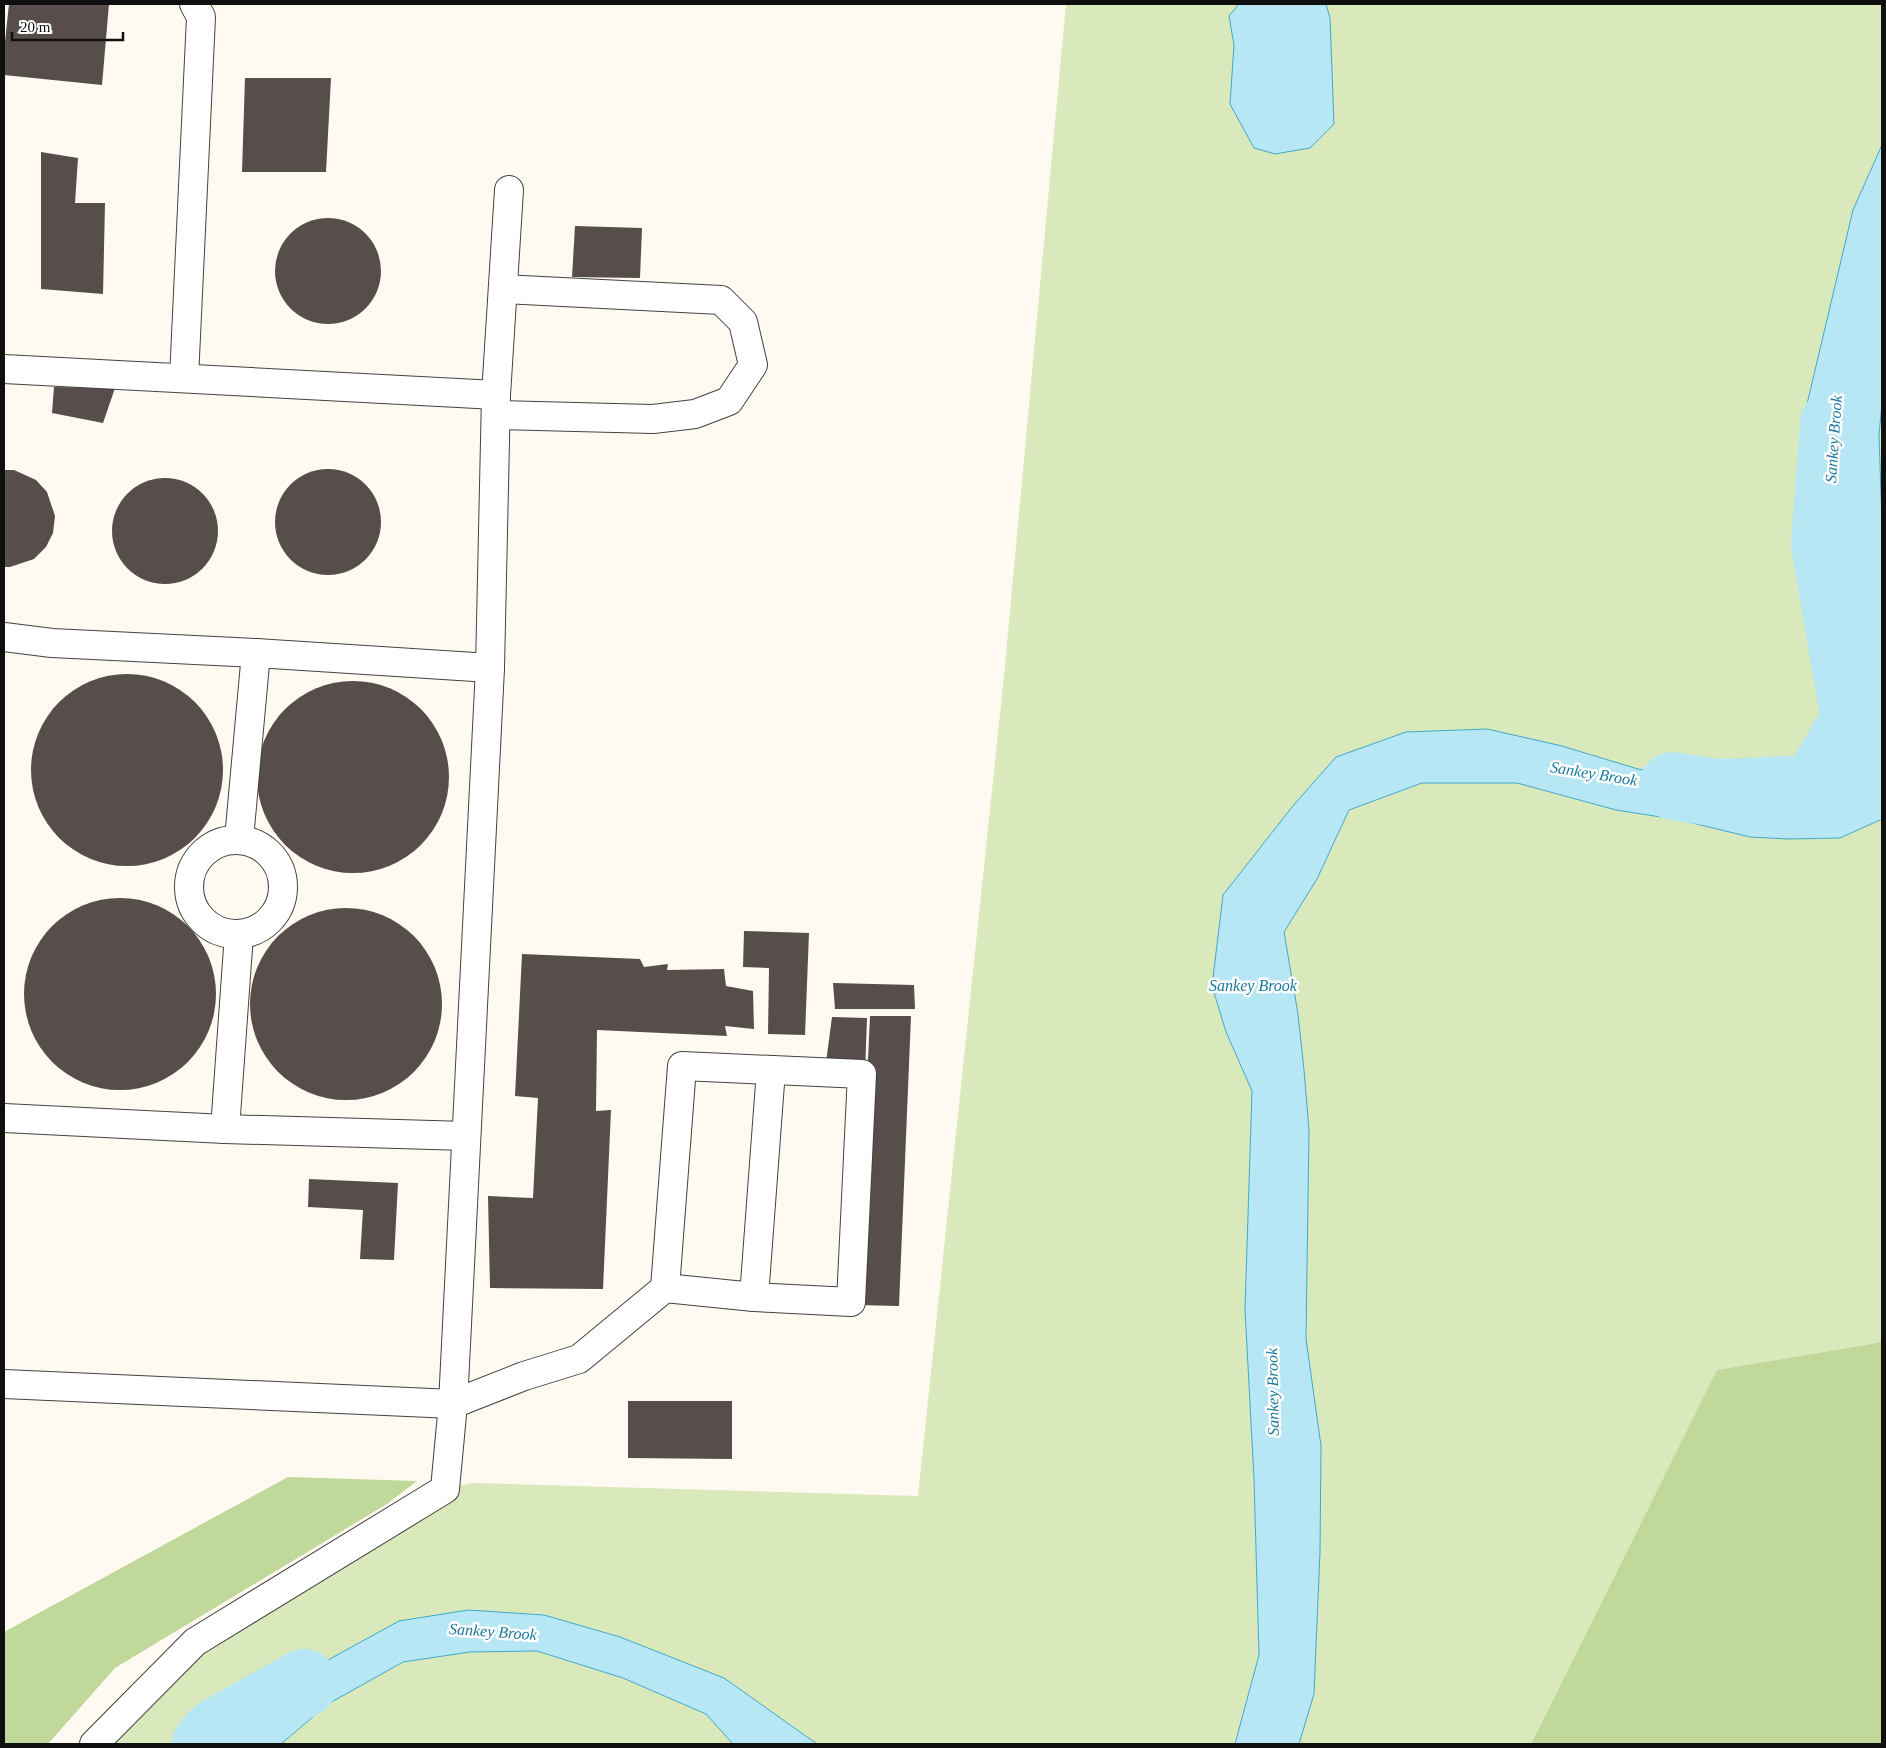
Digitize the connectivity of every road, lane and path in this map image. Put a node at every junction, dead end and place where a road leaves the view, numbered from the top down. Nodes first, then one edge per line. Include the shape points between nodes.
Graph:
1 (194, 4) edge
2 (509, 190) dead end
3 (503, 289) junction
4 (4, 369) edge
5 (184, 378) junction
6 (496, 405) junction
7 (4, 637) edge
8 (256, 653) junction
9 (490, 668) junction
10 (239, 839) junction
11 (238, 934) junction
12 (771, 1070) junction
13 (4, 1118) edge
14 (225, 1129) junction
15 (466, 1136) junction
16 (665, 1288) junction
17 (754, 1297) junction
18 (4, 1384) edge
19 (453, 1404) junction
20 (94, 1744) edge

1 - 5 lane via 201,17
2 - 3 lane
3 - 6 lane
3 - 6 lane via 721,300 742,322 753,365 729,401 695,414 652,419
4 - 5 lane
5 - 6 lane
6 - 9 lane
7 - 8 lane via 52,643
8 - 9 lane
8 - 10 lane
9 - 15 lane
10 - 11 lane via 254,842 268,851 278,864 283,894 278,909 268,922 254,931
10 - 11 lane via 209,847 191,872 189,887 191,902 209,926
11 - 14 lane
12 - 16 lane via 682,1066
12 - 17 lane
12 - 17 lane via 862,1074 851,1302
13 - 14 lane
14 - 15 lane
15 - 19 lane
16 - 17 lane
16 - 19 lane via 579,1359
18 - 19 lane
19 - 20 lane via 445,1489 195,1642

